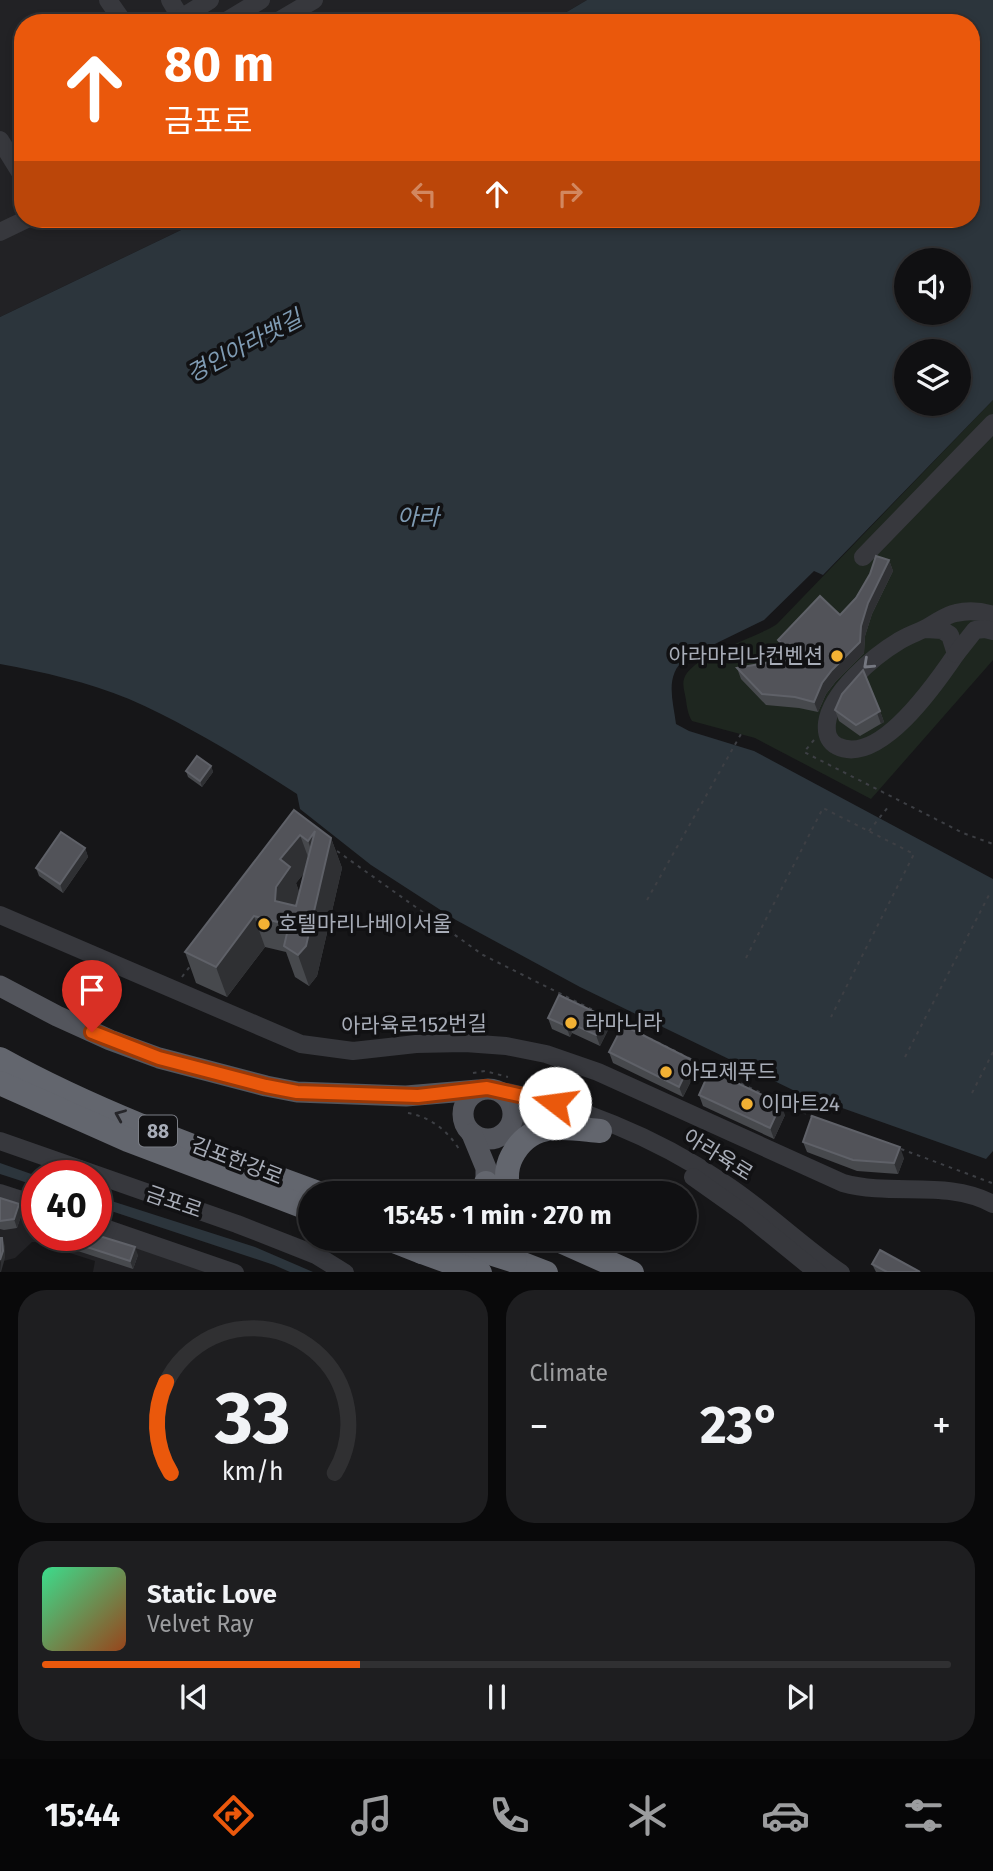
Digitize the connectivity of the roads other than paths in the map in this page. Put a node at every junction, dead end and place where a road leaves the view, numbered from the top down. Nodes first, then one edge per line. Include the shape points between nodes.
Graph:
1 (210, 0) edge
2 (261, 0) edge
3 (314, 0) edge
4 (190, 14) edge
5 (238, 14) edge
6 (290, 14) edge
7 (0, 140) edge
8 (14, 163) edge
9 (993, 423) edge
10 (863, 557) dead end
11 (957, 612) junction
12 (993, 615) edge
13 (926, 629) junction
14 (984, 631) edge
15 (956, 654) junction
16 (0, 915) edge
17 (0, 986) edge
18 (0, 1059) edge
19 (0, 1083) edge
20 (487, 1090) junction
21 (411, 1104) junction
22 (469, 1130) junction
23 (600, 1131) junction
24 (506, 1132) junction
25 (0, 1141) edge
26 (486, 1181) edge
27 (488, 1181) edge
28 (508, 1181) edge
29 (298, 1185) edge
30 (0, 1193) edge
31 (21, 1200) edge
32 (298, 1204) edge
33 (993, 1204) edge
34 (112, 1230) edge
35 (419, 1251) edge
36 (484, 1251) edge
37 (484, 1251) edge
38 (581, 1251) edge
39 (235, 1272) edge
40 (345, 1272) edge
41 (482, 1272) edge
42 (546, 1272) edge
43 (632, 1272) edge
44 (818, 1272) edge
45 (841, 1272) edge

1 - 4 street
2 - 5 street
3 - 6 street
7 - 8 street
9 - 10 street
11 - 12 street
11 - 13 street
11 - 14 street via 961,627
13 - 15 street via 950,635
13 -> 15 street via 886,649 852,680 830,713 831,741 847,749 877,741 917,706
14 - 15 street
16 - 33 street, 아라육로152번길 via 317,1048 353,1051 465,1043 546,1055 598,1073 844,1183 880,1190 963,1192
17 - 21 main road via 110,1040 211,1073 297,1092
29 -> 18 highway, 김포한강로 / 88 via 121,1116
19 - 32 highway, 김포한강로 / 88 via 128,1140
20 - 21 main road via 453,1091
20 - 22 main road via 471,1095 463,1110
20 - 24 main road via 504,1094 513,1107
20 - 45 street, 아라육로 via 555,1103 645,1138 737,1192
21 - 22 main road via 449,1113
22 - 24 main road via 488,1140
22 - 26 main road
23 - 24 street, 아라육로 via 559,1117 536,1117
23 - 28 highway via 556,1128 530,1134 510,1161
23 - 44 street, 아라육로 via 708,1187
24 - 27 main road
25 - 40 street, 금포로 via 237,1224 316,1255
30 - 31 street
34 - 39 street
35 - 41 highway, bridge
36 - 42 highway, bridge
37 - 41 main road
38 - 43 highway

